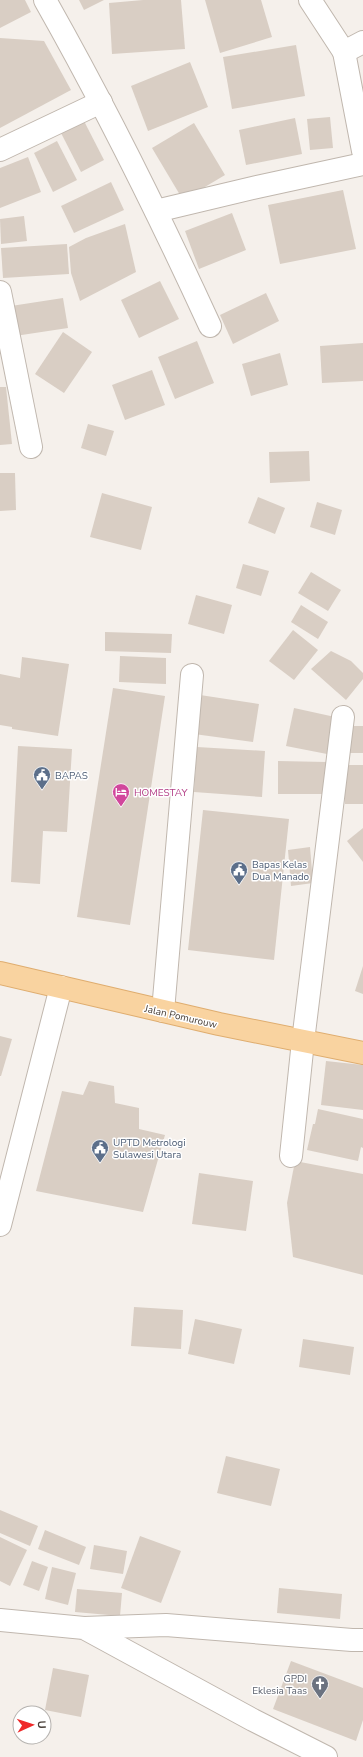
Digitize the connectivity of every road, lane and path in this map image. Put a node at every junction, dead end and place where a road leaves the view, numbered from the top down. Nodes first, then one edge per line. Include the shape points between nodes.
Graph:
1 (46, 0) edge
2 (310, 0) edge
3 (354, 47) edge
4 (101, 102) junction
5 (0, 150) edge
6 (363, 151) edge
7 (363, 164) edge
8 (156, 211) junction
9 (0, 292) edge
10 (210, 326) dead end
11 (31, 447) dead end
12 (192, 675) dead end
13 (343, 717) dead end
14 (0, 973) edge
15 (61, 987) junction
16 (163, 1012) junction
17 (303, 1041) junction
18 (363, 1053) edge
19 (291, 1156) dead end
20 (0, 1225) edge
21 (0, 1620) edge
22 (84, 1628) junction
23 (363, 1640) edge
24 (326, 1757) edge

1 - 4 street
2 - 3 street
3 - 6 street
4 - 5 street
4 - 8 street
7 - 8 street
8 - 10 street
9 - 11 street
12 - 16 street
13 - 17 street
14 - 15 main road, Jalan Pomurouw
15 - 16 main road, Jalan Pomurouw
15 - 20 street
16 - 17 main road, Jalan Pomurouw
17 - 18 main road, Jalan Pomurouw
17 - 19 street
21 - 22 street
22 - 23 street via 166,1625
22 - 24 street

